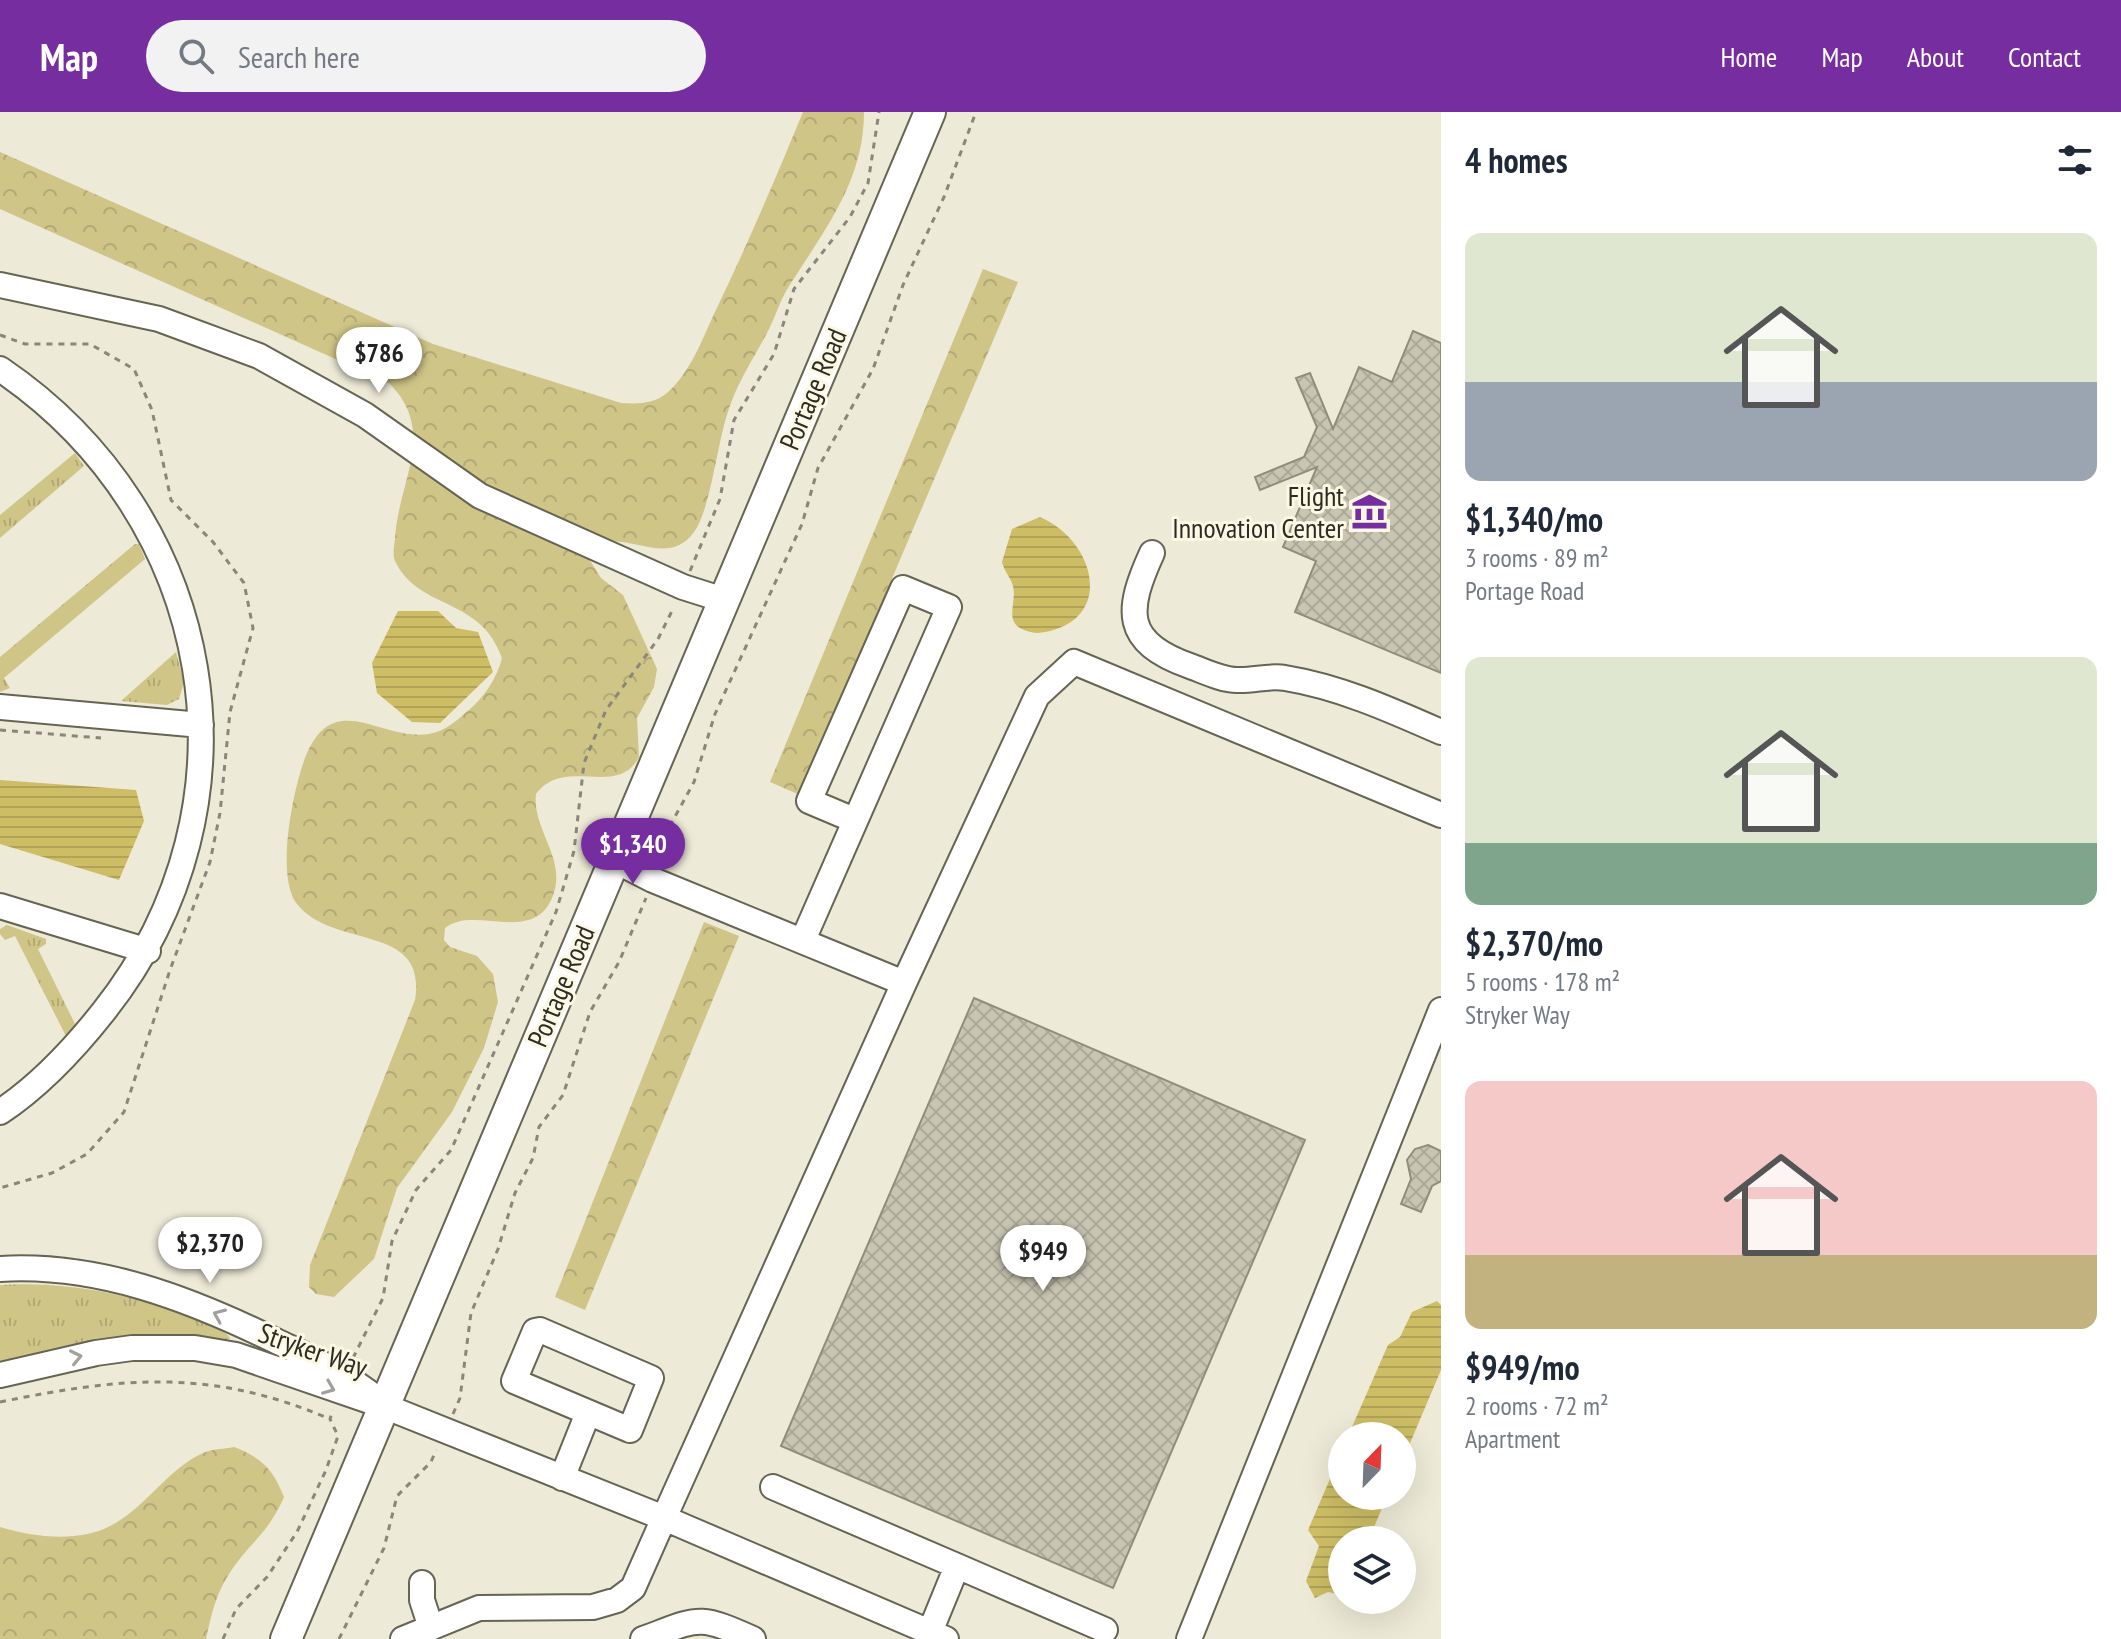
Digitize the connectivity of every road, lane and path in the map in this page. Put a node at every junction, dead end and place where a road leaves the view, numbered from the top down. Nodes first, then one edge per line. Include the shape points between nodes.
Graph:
1 (879, 112) edge
2 (930, 112) edge
3 (0, 285) edge
4 (0, 335) edge
5 (0, 369) edge
6 (213, 542) dead end
7 (1152, 553) dead end
8 (683, 587) junction
9 (724, 600) junction
10 (0, 707) edge
11 (201, 725) junction
12 (0, 730) edge
13 (1441, 732) edge
14 (110, 739) dead end
15 (1441, 815) edge
16 (854, 820) junction
17 (614, 860) junction
18 (0, 906) edge
19 (803, 940) junction
20 (148, 951) junction
21 (904, 983) junction
22 (1441, 1010) edge
23 (0, 1112) edge
24 (0, 1269) edge
25 (0, 1375) edge
26 (343, 1383) junction
27 (0, 1402) edge
28 (384, 1406) junction
29 (588, 1413) junction
30 (330, 1419) junction
31 (562, 1478) junction
32 (773, 1487) dead end
33 (664, 1518) junction
34 (957, 1566) junction
35 (422, 1583) dead end
36 (431, 1628) junction
37 (1105, 1630) dead end
38 (668, 1635) edge
39 (938, 1636) edge
40 (223, 1639) edge
41 (286, 1639) edge
42 (403, 1639) edge
43 (643, 1639) edge
44 (753, 1639) edge
45 (1189, 1639) edge

1 - 8 path via 868,183 850,217 794,289 774,354 734,420 720,499
2 - 9 main road, Portage Road
3 - 8 street via 159,319 259,356 365,415 480,496
4 - 6 path via 25,344 90,344 134,369 152,410 171,500
5 - 11 street via 31,390 85,441 152,537 183,614
7 - 13 street via 1136,588 1133,616 1160,653 1233,681 1282,677 1329,688
8 - 9 street
8 - 26 path via 658,639 606,710 584,763 574,851 556,912 451,1150 416,1190 392,1241 383,1298
9 - 17 main road, Portage Road
10 - 11 street
11 - 20 street via 198,798 190,836 172,900
12 - 14 path
15 - 21 street via 1074,662 1037,696
16 - 16 street via 949,607 903,588 809,801
16 - 19 street
17 - 19 street
17 - 28 main road, Portage Road
18 - 20 street
19 - 21 street
20 - 23 street via 77,1046
21 - 33 street
22 - 45 street
26 -> 24 street, Stryker Way via 226,1317 156,1291 84,1274
25 -> 26 street, Stryker Way via 96,1353 195,1348
26 - 28 street, Stryker Way
26 - 30 path
27 - 30 path via 81,1386 180,1380 290,1402
28 - 31 street, Stryker Way
28 - 41 main road, Portage Road
29 - 29 street via 630,1430 651,1378 535,1331 514,1381
29 - 31 street
30 - 40 path via 338,1436 303,1519 267,1577 236,1609
31 - 33 street, Stryker Way
32 - 34 street
33 - 36 street via 633,1588 617,1600 593,1607 479,1608
33 - 39 street, Stryker Way
34 - 37 street
34 - 39 street
35 - 36 street
36 - 42 street
38 - 43 street
38 - 44 street via 689,1622 710,1620

